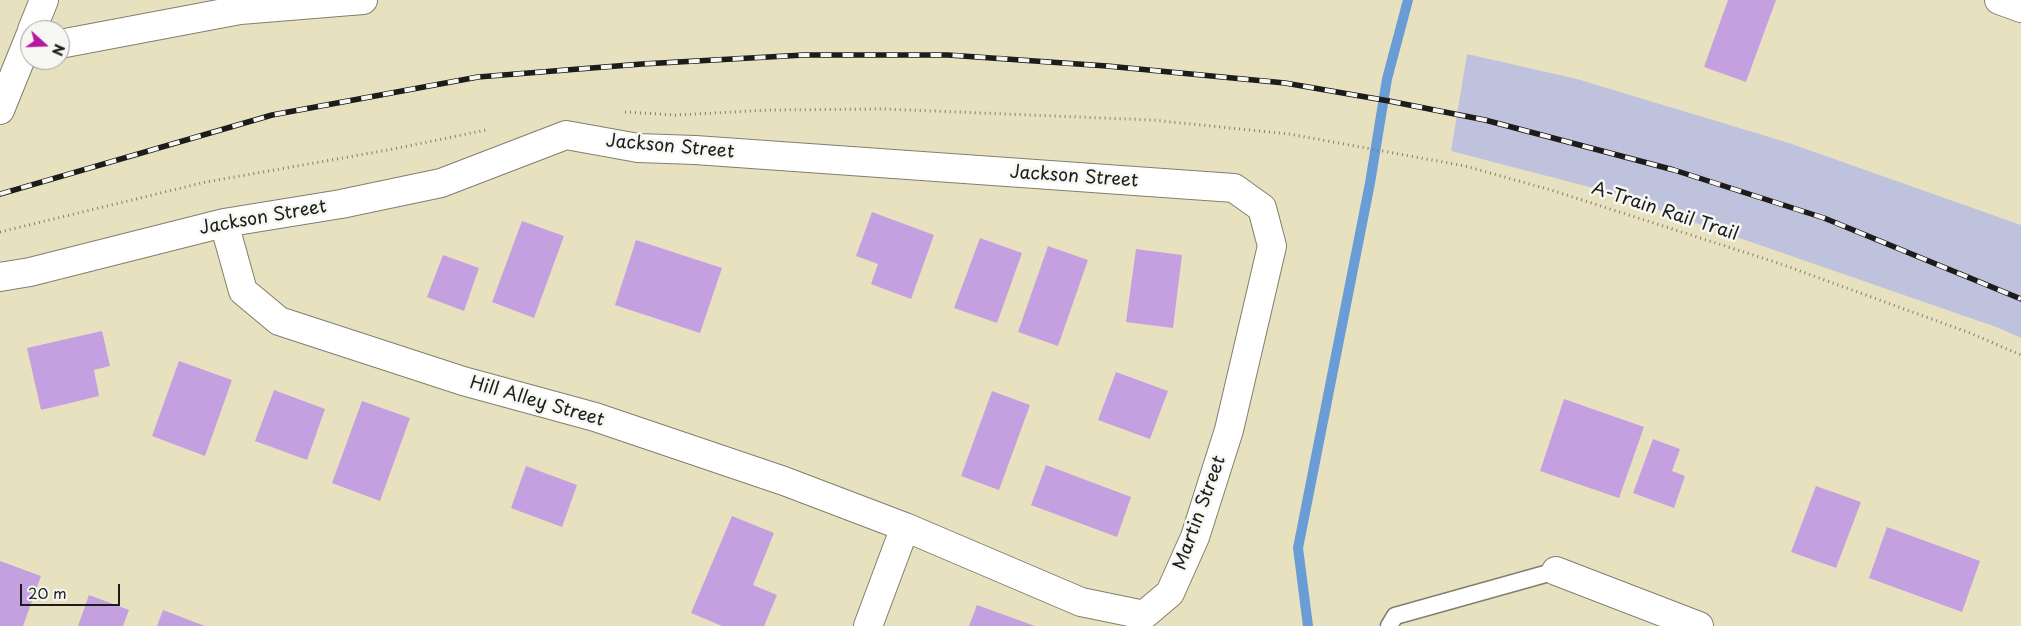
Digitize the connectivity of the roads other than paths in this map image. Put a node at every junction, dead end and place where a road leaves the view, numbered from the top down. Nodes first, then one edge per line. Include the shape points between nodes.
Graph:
1 (44, 0) edge
2 (363, 0) edge
3 (1999, 0) edge
4 (320, 2) edge
5 (2021, 8) edge
6 (35, 20) edge
7 (70, 42) edge
8 (20, 54) edge
9 (0, 110) edge
10 (1262, 208) joint
11 (224, 223) junction
12 (0, 277) edge
13 (905, 527) junction
14 (1556, 572) joint
15 (868, 626) edge
16 (1389, 626) edge
17 (1697, 626) edge

1 - 6 street
2 - 4 street
3 - 5 street
4 - 7 street via 240,10
8 - 9 street
10 - 11 street, Jackson Street via 1234,188 638,148 566,135 441,182 341,204
10 - 13 street, Martin Street via 1272,246 1229,430 1195,537 1170,593 1151,610 1144,615 1081,602
11 - 12 street, Jackson Street
11 - 13 street, Hill Alley Street via 243,291 279,321 463,381 595,417 784,481
13 - 15 street
14 - 16 lane via 1396,616
14 - 17 street

